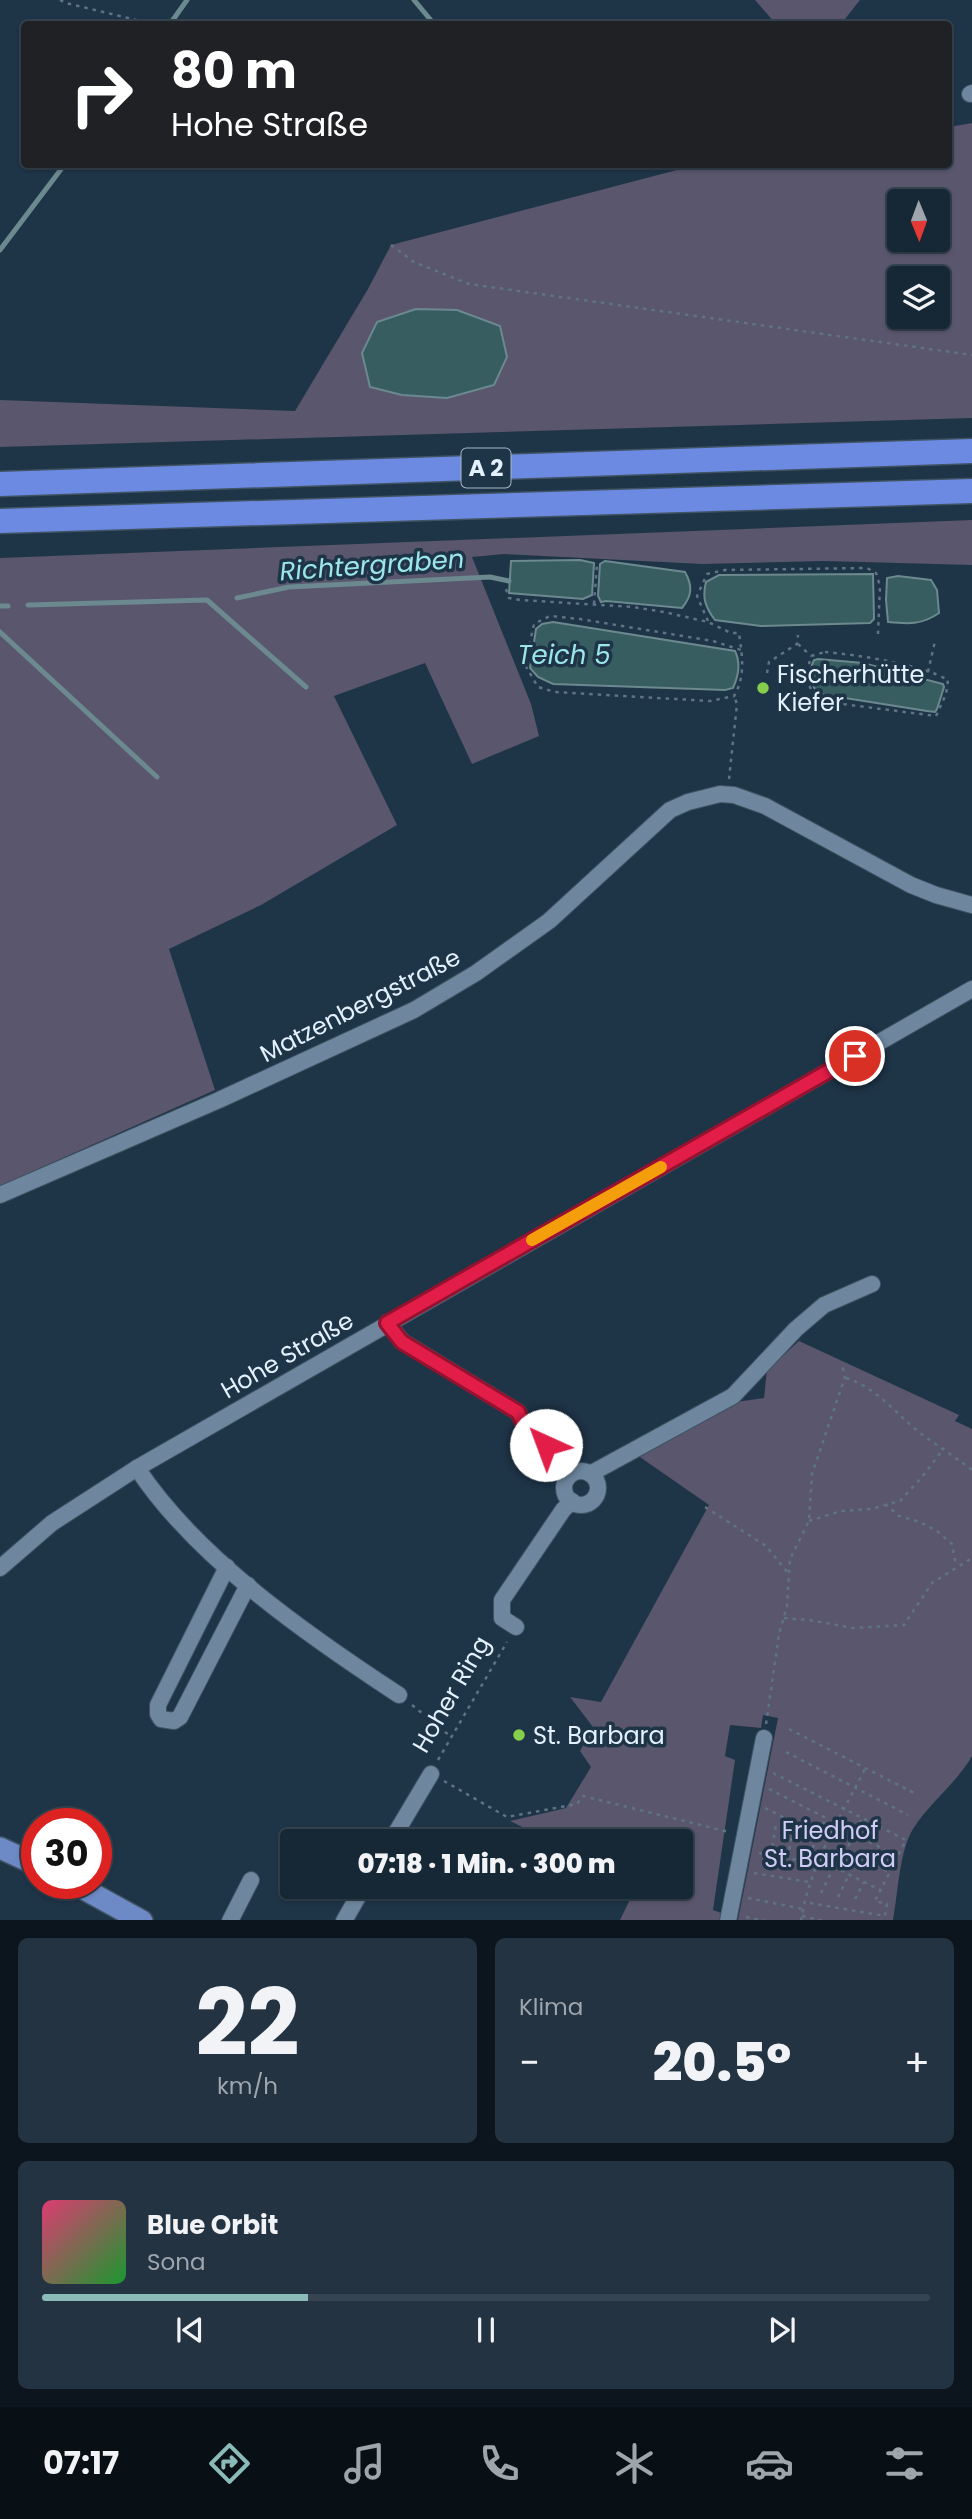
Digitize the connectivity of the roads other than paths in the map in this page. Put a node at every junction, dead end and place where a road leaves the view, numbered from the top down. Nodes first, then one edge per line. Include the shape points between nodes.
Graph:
1 (972, 451) edge
2 (0, 484) edge
3 (972, 491) edge
4 (0, 521) edge
5 (972, 905) edge
6 (972, 989) edge
7 (0, 1195) edge
8 (872, 1284) dead end
9 (387, 1323) junction
10 (137, 1468) junction
11 (571, 1474) junction
12 (590, 1474) junction
13 (572, 1502) junction
14 (227, 1567) junction
15 (0, 1568) edge
16 (248, 1585) junction
17 (516, 1627) road end
18 (399, 1695) road end
19 (764, 1738) road end
20 (431, 1774) road end
21 (398, 1829) edge
22 (0, 1848) edge
23 (21, 1858) edge
24 (251, 1880) dead end
25 (95, 1899) edge
26 (356, 1899) edge
27 (114, 1913) edge
28 (736, 1918) edge
29 (142, 1920) edge
30 (230, 1920) edge
31 (344, 1920) edge

1 - 2 highway, A 2
3 - 4 highway, A 2
5 - 7 street, Matzenbergstraße via 911,885 765,806 727,794 688,802 664,814 549,921 414,1010
6 - 9 street, Hohe Straße
8 - 12 street via 824,1305 733,1396
9 - 10 street, Hohe Straße
9 - 11 street via 402,1342 518,1412 528,1433 564,1456
10 - 14 street via 160,1500
10 - 15 street, Hohe Straße via 52,1523
11 - 12 street
11 - 13 street via 564,1490
12 - 13 street, Hoher Ring via 597,1486 593,1499 580,1505
13 - 17 street, Hoher Ring via 502,1600 502,1618
14 - 16 street
14 - 16 street via 159,1705 162,1719 167,1722 180,1717
16 - 18 street via 320,1642
19 - 28 street via 743,1842
20 - 21 street
22 - 23 main road
24 - 30 street
25 - 27 main road
26 - 31 street
27 - 29 main road

